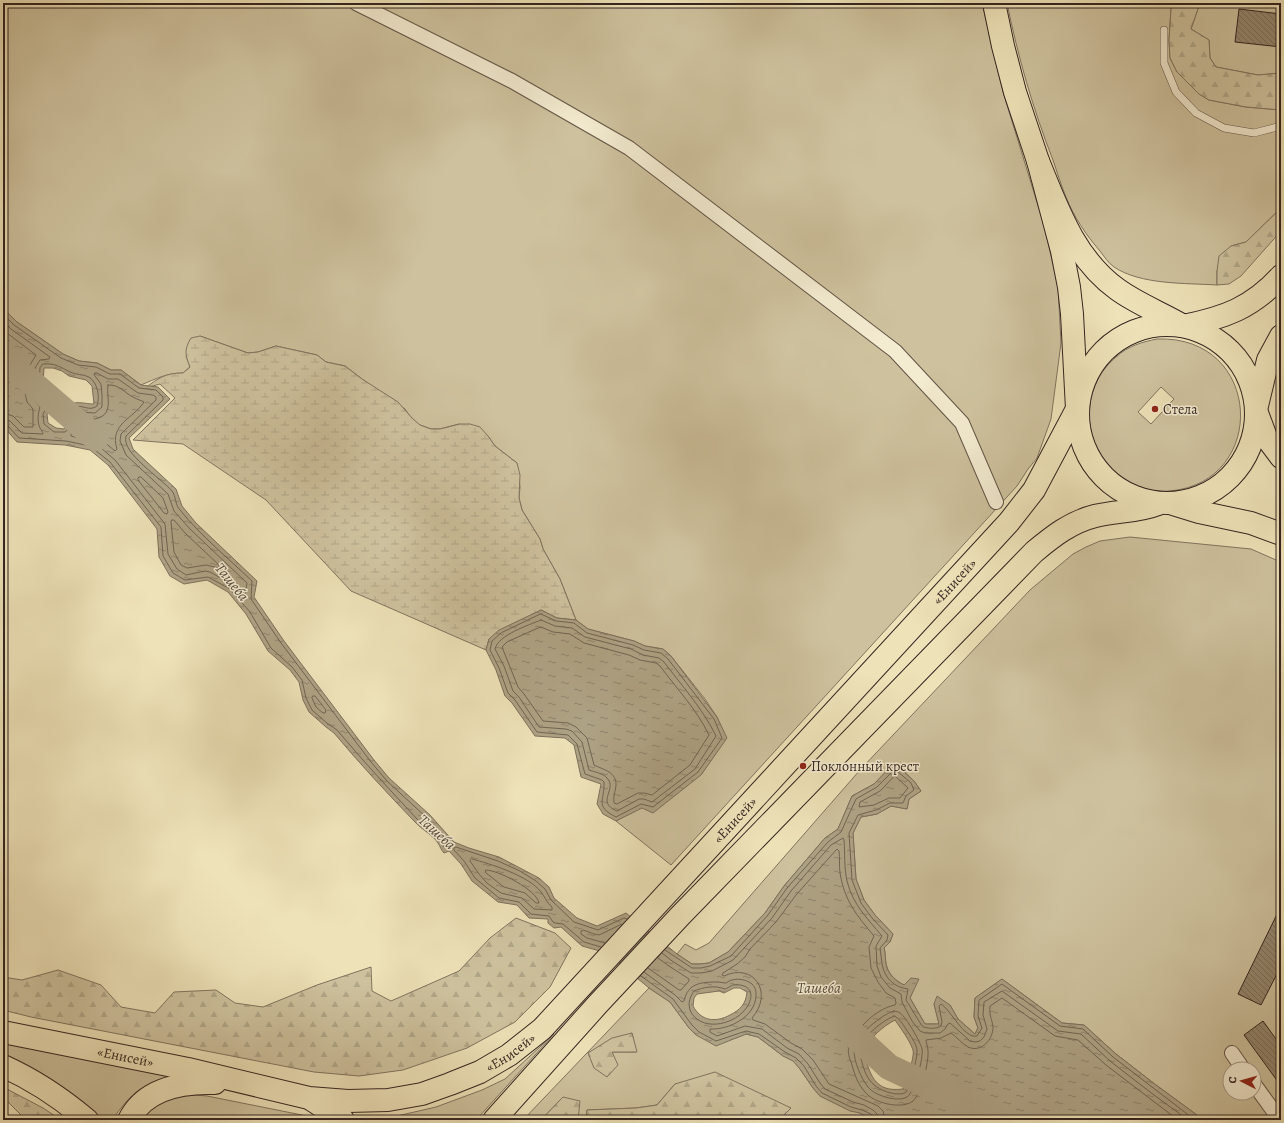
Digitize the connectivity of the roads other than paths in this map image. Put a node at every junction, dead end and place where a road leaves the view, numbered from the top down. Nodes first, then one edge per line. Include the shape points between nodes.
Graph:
1 (356, 3) edge
2 (994, 3) edge
3 (1164, 30) dead end
4 (1281, 126) edge
5 (1038, 161) junction
6 (1281, 276) edge
7 (1183, 326) junction
8 (1281, 336) edge
9 (1077, 410) junction
10 (1256, 410) junction
11 (1281, 457) edge
12 (996, 502) dead end
13 (1165, 504) junction
14 (1281, 534) edge
15 (3, 1032) edge
16 (1232, 1053) dead end
17 (1238, 1061) edge
18 (3, 1066) edge
19 (248, 1084) junction
20 (1262, 1095) edge
21 (309, 1098) junction
22 (86, 1120) edge
23 (129, 1120) edge
24 (344, 1120) edge
25 (494, 1120) edge
26 (1280, 1120) edge

1 - 12 street via 512,81 629,148 895,351 962,423
2 - 5 main road via 1003,46
3 - 4 lane via 1164,63 1176,92 1196,113 1224,128 1254,133
5 - 7 main road via 1062,219 1091,265 1117,289
5 - 9 main road via 1069,287
6 - 7 main road via 1258,298 1229,314
7 - 9 main road, «Енисей» via 1159,325 1143,328 1113,342 1088,370
7 - 10 main road, «Енисей» via 1207,334 1231,351 1249,378
8 - 10 main road via 1268,360
9 - 13 main road, «Енисей» via 1082,442 1097,471 1118,490 1144,501
9 - 21 main road, «Енисей» via 1034,490 1009,522 542,1029 509,1055 480,1072 422,1094 388,1100 348,1101
10 - 11 main road, «Енисей» via 1266,437
10 - 13 main road, «Енисей» via 1255,431 1250,447 1234,474 1212,492 1186,502
13 - 14 main road, «Енисей» via 1251,523
13 - 25 main road, «Енисей» via 1080,521 1051,538 1034,552 680,916
15 - 19 main road, «Енисей» via 188,1069
16 - 17 street
18 - 22 main road via 22,1074 66,1102
19 - 21 main road, «Енисей»
19 - 23 main road, «Енисей» via 197,1084 160,1090 147,1097
20 - 26 street
21 - 24 main road, «Енисей»

